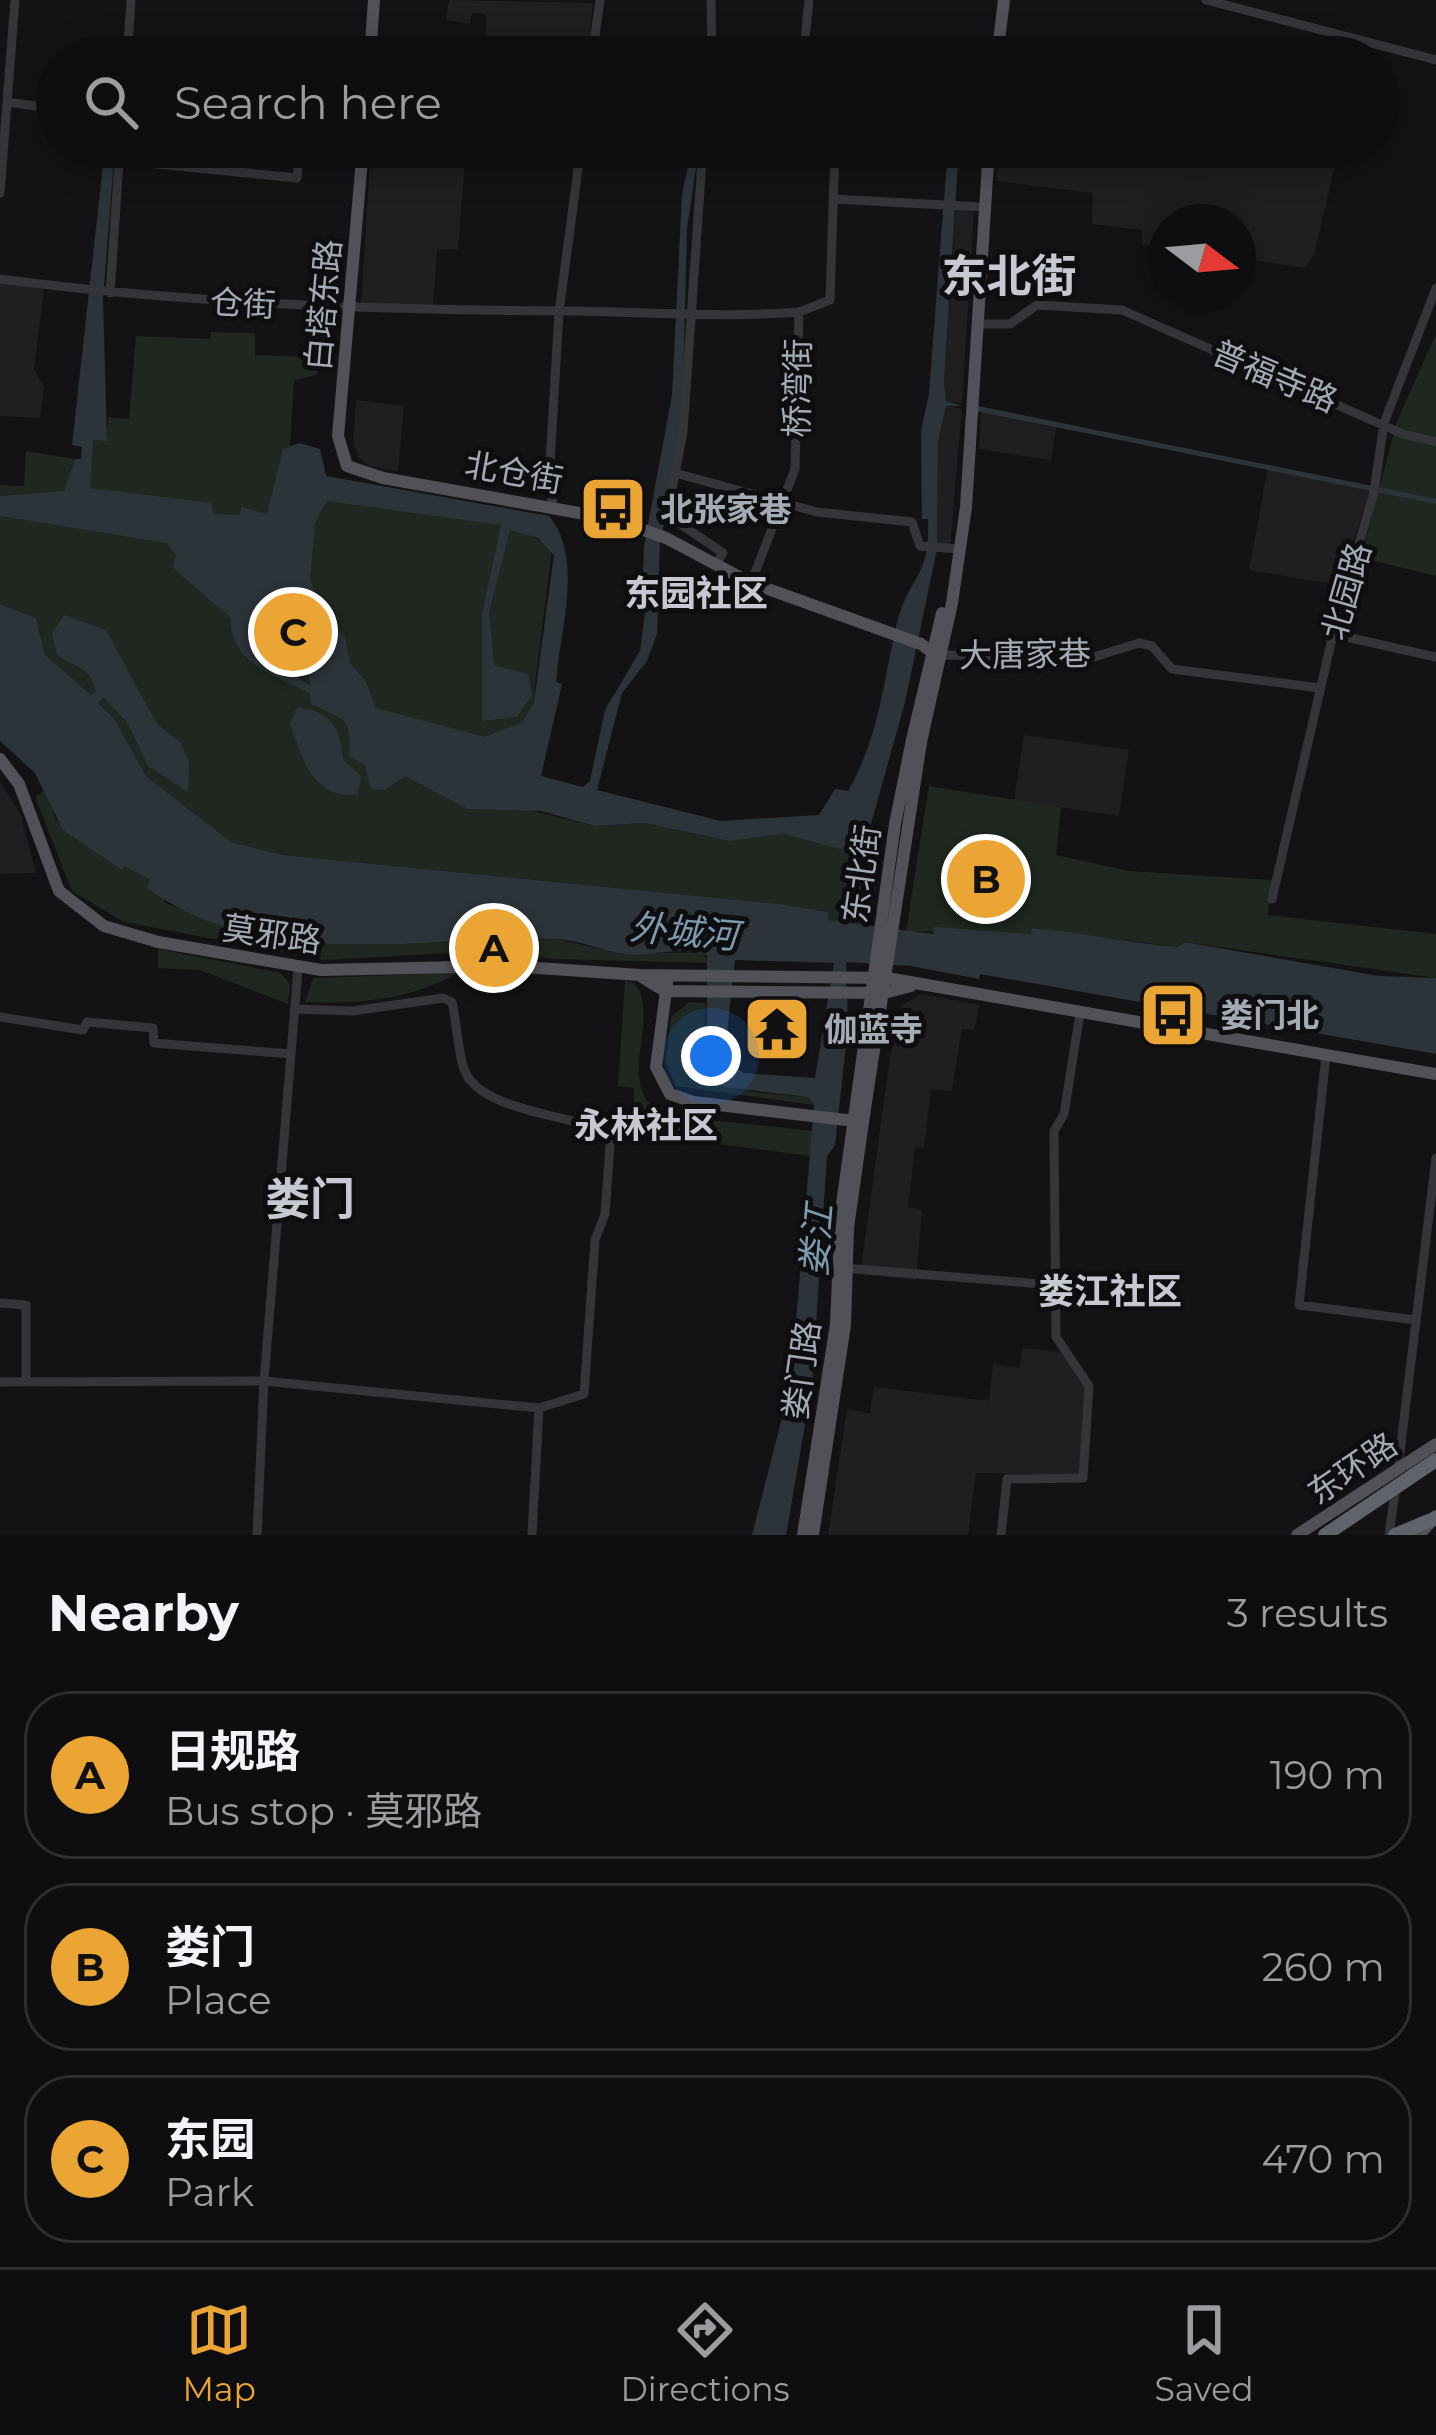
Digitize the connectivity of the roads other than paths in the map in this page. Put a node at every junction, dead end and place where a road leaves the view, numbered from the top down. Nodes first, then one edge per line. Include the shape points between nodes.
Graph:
1 (15, 0) edge
2 (131, 0) edge
3 (374, 0) edge
4 (600, 0) edge
5 (711, 0) edge
6 (809, 0) edge
7 (1004, 0) edge
8 (1206, 0) edge
9 (128, 36) edge
10 (371, 36) edge
11 (595, 36) edge
12 (714, 36) edge
13 (805, 36) edge
14 (1000, 36) edge
15 (1342, 36) edge
16 (1400, 51) edge
17 (1436, 61) edge
18 (7, 102) junction
19 (36, 106) edge
20 (117, 168) edge
21 (198, 168) edge
22 (298, 168) edge
23 (362, 168) edge
24 (577, 168) edge
25 (701, 168) edge
26 (834, 168) edge
27 (986, 168) edge
28 (0, 193) edge
29 (833, 199) junction
30 (982, 207) junction
31 (0, 279) edge
32 (1436, 288) edge
33 (108, 293) junction
34 (352, 304) junction
35 (559, 312) junction
36 (799, 312) junction
37 (684, 315) junction
38 (977, 324) junction
39 (1384, 423) junction
40 (1436, 442) edge
41 (347, 466) joint
42 (675, 473) junction
43 (778, 503) junction
44 (553, 506) junction
45 (959, 549) junction
46 (716, 566) junction
47 (751, 584) junction
48 (1334, 634) junction
49 (932, 651) junction
50 (1436, 657) edge
51 (1320, 688) junction
52 (0, 759) edge
53 (1272, 899) dead end
54 (298, 968) junction
55 (640, 975) junction
56 (668, 976) junction
57 (828, 985) junction
58 (665, 991) junction
59 (295, 1009) junction
60 (1080, 1013) junction
61 (0, 1017) edge
62 (291, 1054) junction
63 (1327, 1054) junction
64 (1416, 1069) junction
65 (1436, 1074) edge
66 (1436, 1084) edge
67 (858, 1122) junction
68 (1436, 1158) edge
69 (845, 1212) joint
70 (842, 1268) junction
71 (1054, 1285) junction
72 (0, 1303) edge
73 (1416, 1320) junction
74 (264, 1381) junction
75 (0, 1382) edge
76 (26, 1382) junction
77 (539, 1408) junction
78 (1436, 1444) edge
79 (1436, 1460) edge
80 (1397, 1471) junction
81 (1436, 1517) edge
82 (257, 1535) edge
83 (532, 1535) edge
84 (803, 1535) edge
85 (813, 1535) edge
86 (1001, 1535) edge
87 (1297, 1535) edge
88 (1324, 1535) edge
89 (1392, 1535) edge
90 (1419, 1535) edge

1 - 18 street
2 - 9 street
3 - 10 main road
4 - 11 street
5 - 12 street
6 - 13 street
7 - 14 main road
8 - 15 street
16 - 17 street
18 - 19 street
18 - 28 street
20 - 33 street
21 - 22 street via 297,178
23 - 34 main road, 白塔东路
24 - 35 street
25 - 37 street
26 - 29 street, 桥湾街
27 - 30 main road, 东北街
29 - 30 street
29 - 36 street, 桥湾街 via 830,300
30 - 38 main road, 东北街
31 - 33 street, 仓街
32 - 39 street, 北园路
33 - 34 street, 仓街
34 - 35 street, 仓街
34 - 41 main road, 白塔东路 via 338,440
35 - 37 street, 仓街
35 - 44 street
36 - 37 street, 仓街
36 - 43 street, 桥湾街 via 795,469
37 - 42 street
38 - 39 street, 普福寺路 via 1010,324 1036,305 1122,310
38 - 45 main road, 东北街
39 - 40 street, 普福寺路
39 - 48 street, 北园路 via 1375,488
41 - 44 main road, 北仓街
42 - 43 street
42 - 46 street via 667,515 723,553
43 - 45 street via 912,522 920,545
43 - 47 street, 桥湾街
44 - 46 main road, 北仓街 via 646,530
45 - 49 main road, 东北街
46 - 47 main road, 北仓街
47 - 49 main road, 北仓街
48 - 50 street
48 - 51 street, 北园路
49 - 51 street, 大唐家巷 via 1094,657 1139,643 1172,669
49 - 67 main road, 东北街, bridge via 895,824
51 - 53 street, 北园路
52 - 54 main road, 莫邪路 via 30,808 59,891 90,919 134,937
54 - 55 main road, 莫邪路 via 507,966
54 - 59 street
55 - 56 main road, 莫邪路
55 - 58 main road, 莫邪路
56 - 57 main road, 莫邪路
56 - 58 main road
57 - 58 main road, 莫邪路
57 - 60 main road, 莫邪路 via 884,993 918,984
58 - 67 main road via 656,1067 665,1090 688,1101
59 - 62 street
59 - 77 street via 352,1011 443,998 452,1002 472,1085 611,1132 584,1394
60 - 63 main road, 莫邪路
60 - 71 street via 1064,1114 1054,1131
61 - 62 street via 83,1030 87,1022 153,1028 154,1043
62 - 74 street
63 - 64 main road, 莫邪路
63 - 73 street via 1299,1305
64 - 65 main road, 莫邪路
64 - 66 main road
67 - 69 main road, 东北街, bridge
68 - 73 street
69 - 70 main road, 娄门路
70 - 71 street
70 - 84 main road, 娄门路
70 - 85 main road, 娄门路 via 845,1325
71 - 86 street via 1056,1337 1089,1386 1083,1478 1006,1479
72 - 76 street via 26,1305
73 - 80 street
74 - 76 street
74 - 77 street
74 - 82 street
75 - 76 street
77 - 83 street
78 - 80 main road, 东环路
79 - 88 highway, bridge
80 - 87 main road, 东环路
80 - 89 street
81 - 89 highway, bridge
81 - 90 main road

